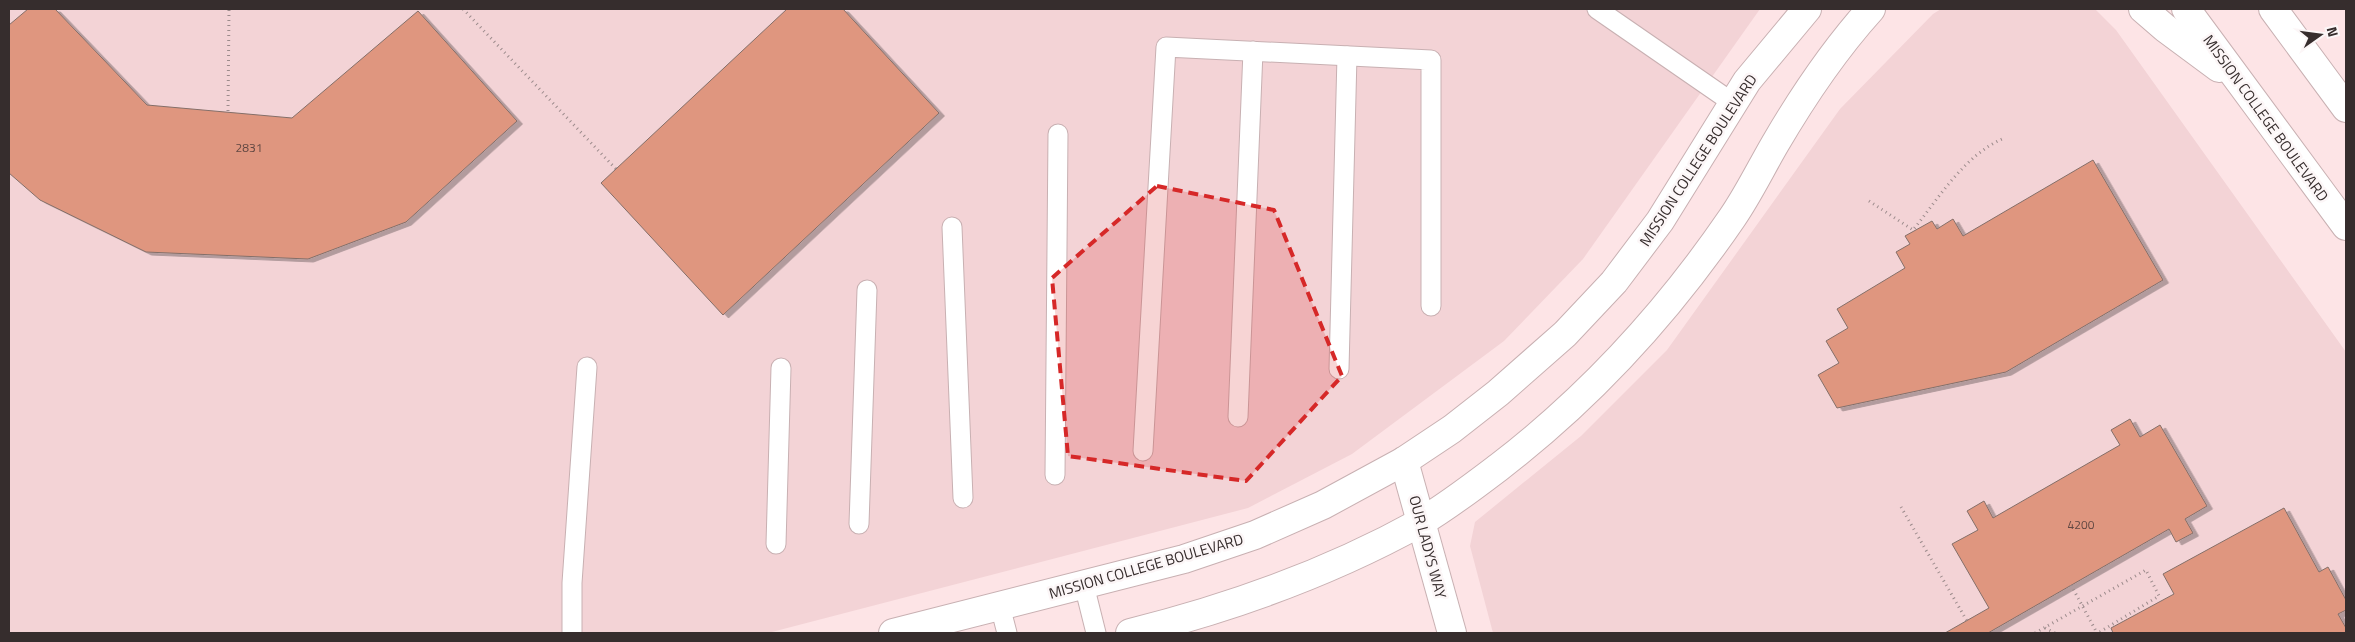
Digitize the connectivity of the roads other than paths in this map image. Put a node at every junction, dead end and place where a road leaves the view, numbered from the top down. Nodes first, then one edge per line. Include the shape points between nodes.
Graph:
1 (1597, 9) edge
2 (1807, 9) edge
3 (1871, 9) edge
4 (2143, 9) edge
5 (2186, 9) edge
6 (2273, 9) edge
7 (1253, 51) junction
8 (1347, 56) junction
9 (2240, 83) junction
10 (1733, 103) junction
11 (2346, 108) edge
12 (1058, 134) dead end
13 (2346, 226) edge
14 (952, 227) dead end
15 (867, 290) dead end
16 (1432, 306) dead end
17 (587, 367) dead end
18 (781, 368) dead end
19 (1339, 368) dead end
20 (1238, 417) dead end
21 (1143, 451) dead end
22 (1404, 461) junction
23 (1055, 475) dead end
24 (962, 498) dead end
25 (1421, 522) junction
26 (859, 524) dead end
27 (776, 544) dead end
28 (1084, 585) junction
29 (1000, 606) junction
30 (572, 633) edge
31 (893, 633) edge
32 (1007, 633) edge
33 (1096, 633) edge
34 (1130, 633) edge
35 (1452, 633) edge

1 - 10 lane
2 - 10 street, MISSION COLLEGE BOULEVARD via 1747,81
3 - 25 street via 1835,52 1798,106 1733,216 1642,334 1545,431
4 - 9 street
5 - 9 street, MISSION COLLEGE BOULEVARD
6 - 11 street
7 - 8 lane
7 - 20 lane
7 - 21 lane via 1166,47
8 - 16 lane via 1431,60
8 - 19 lane
9 - 13 street, MISSION COLLEGE BOULEVARD
10 - 22 street, MISSION COLLEGE BOULEVARD via 1660,221 1591,308 1498,393
12 - 23 lane
14 - 24 lane
15 - 26 lane
17 - 30 lane via 572,583
18 - 27 lane
22 - 25 street, OUR LADYS WAY
22 - 28 street, MISSION COLLEGE BOULEVARD via 1323,505 1256,535 1184,559
25 - 34 street via 1313,574 1248,600
25 - 35 street, OUR LADYS WAY
28 - 29 street, MISSION COLLEGE BOULEVARD
28 - 33 lane
29 - 31 street, MISSION COLLEGE BOULEVARD
29 - 32 lane

